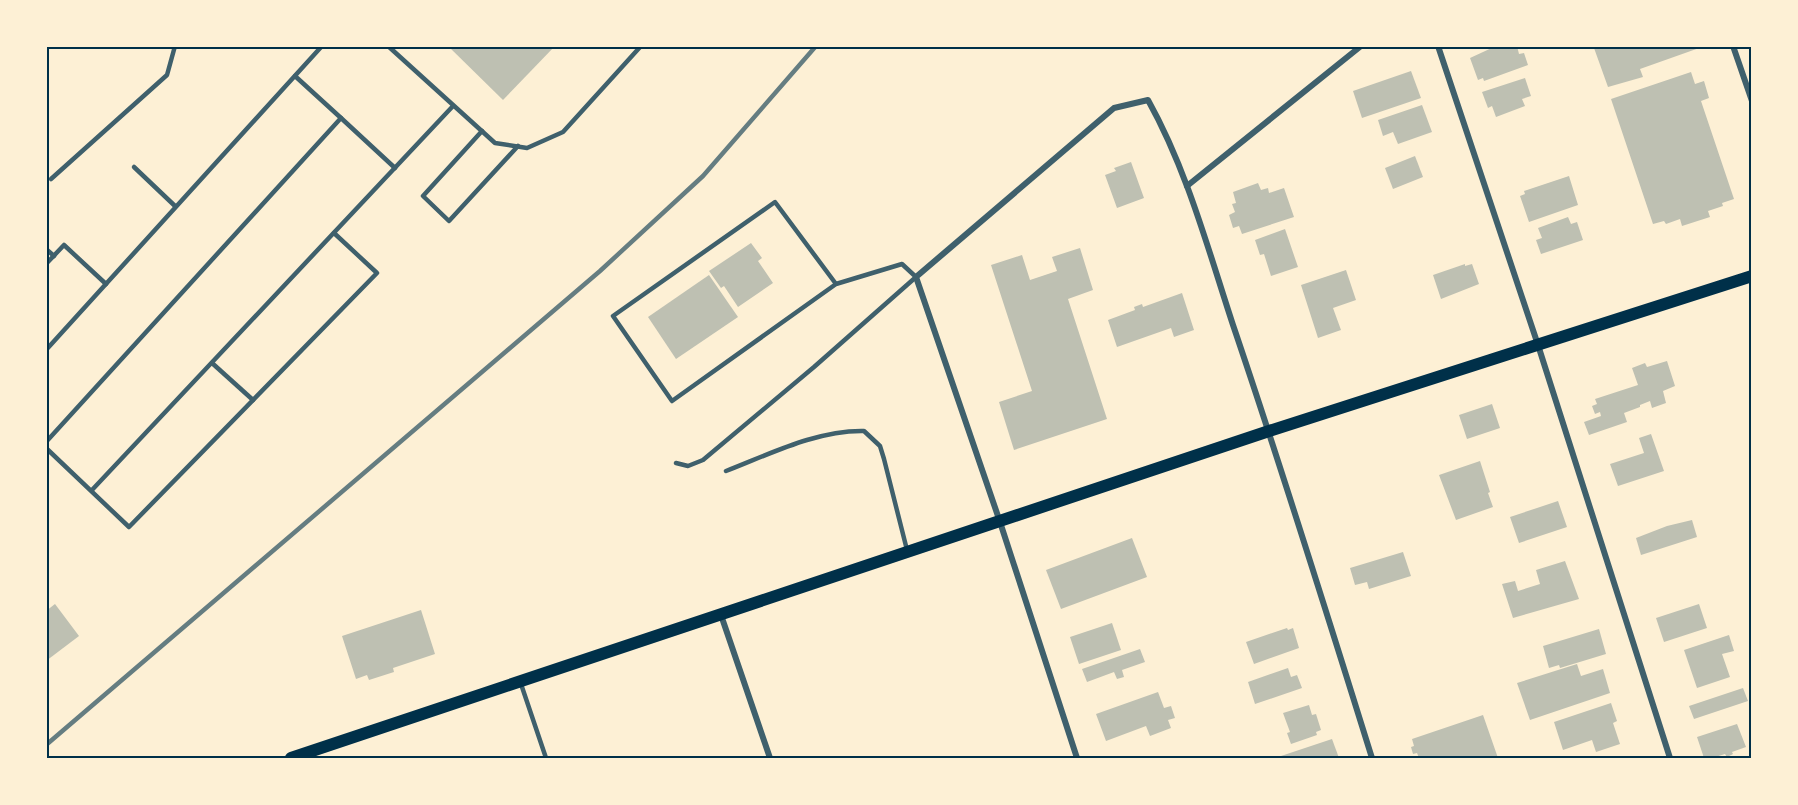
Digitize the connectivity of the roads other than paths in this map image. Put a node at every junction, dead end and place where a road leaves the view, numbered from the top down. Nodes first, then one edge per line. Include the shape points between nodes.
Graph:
1 (175, 46) edge
2 (322, 46) edge
3 (388, 46) edge
4 (641, 46) edge
5 (1361, 46) edge
6 (1438, 46) edge
7 (1733, 46) edge
8 (295, 76) junction
9 (1752, 101) edge
10 (453, 106) junction
11 (341, 118) junction
12 (482, 131) junction
13 (518, 146) junction
14 (134, 167) dead end
15 (395, 168) junction
16 (51, 179) dead end
17 (1187, 186) junction
18 (175, 206) junction
19 (334, 233) junction
20 (46, 249) edge
21 (54, 256) junction
22 (46, 264) edge
23 (1752, 276) edge
24 (916, 277) junction
25 (106, 284) junction
26 (836, 284) junction
27 (1538, 345) junction
28 (46, 350) edge
29 (212, 363) junction
30 (254, 400) junction
31 (1269, 431) junction
32 (46, 442) edge
33 (46, 448) edge
34 (676, 463) dead end
35 (726, 471) dead end
36 (92, 490) junction
37 (1000, 522) junction
38 (908, 553) junction
39 (721, 615) junction
40 (520, 681) junction
41 (291, 759) edge
42 (546, 759) edge
43 (770, 759) edge
44 (1077, 759) edge
45 (1372, 759) edge
46 (1670, 759) edge

1 - 16 lane via 167,75
2 - 8 lane
3 - 10 lane
4 - 13 lane via 563,132 527,148
5 - 17 street
6 - 27 street
7 - 9 street
8 - 11 lane
8 - 18 lane
10 - 12 lane
10 - 15 lane
11 - 15 lane
11 - 32 lane
12 - 13 lane via 495,143
12 - 13 lane via 423,196 449,221
14 - 18 lane
15 - 19 lane
17 - 24 street via 1164,128 1148,100 1114,108
17 - 31 street
18 - 25 lane
19 - 29 lane
19 - 30 lane via 377,273
20 - 21 lane
21 - 22 lane
21 - 25 lane via 64,245
23 - 27 main road
24 - 26 lane via 902,264
24 - 34 lane via 703,460 688,466
24 - 37 street
25 - 28 lane
26 - 26 lane via 672,401 613,316 775,202
27 - 31 main road
27 - 46 street
29 - 30 lane
29 - 36 lane
30 - 36 lane via 129,527
31 - 37 main road
31 - 45 street
33 - 36 lane
35 - 38 lane via 802,442 864,431 880,446
37 - 38 main road
37 - 44 street
38 - 39 main road
39 - 40 main road
39 - 43 street
40 - 41 main road
40 - 42 lane

